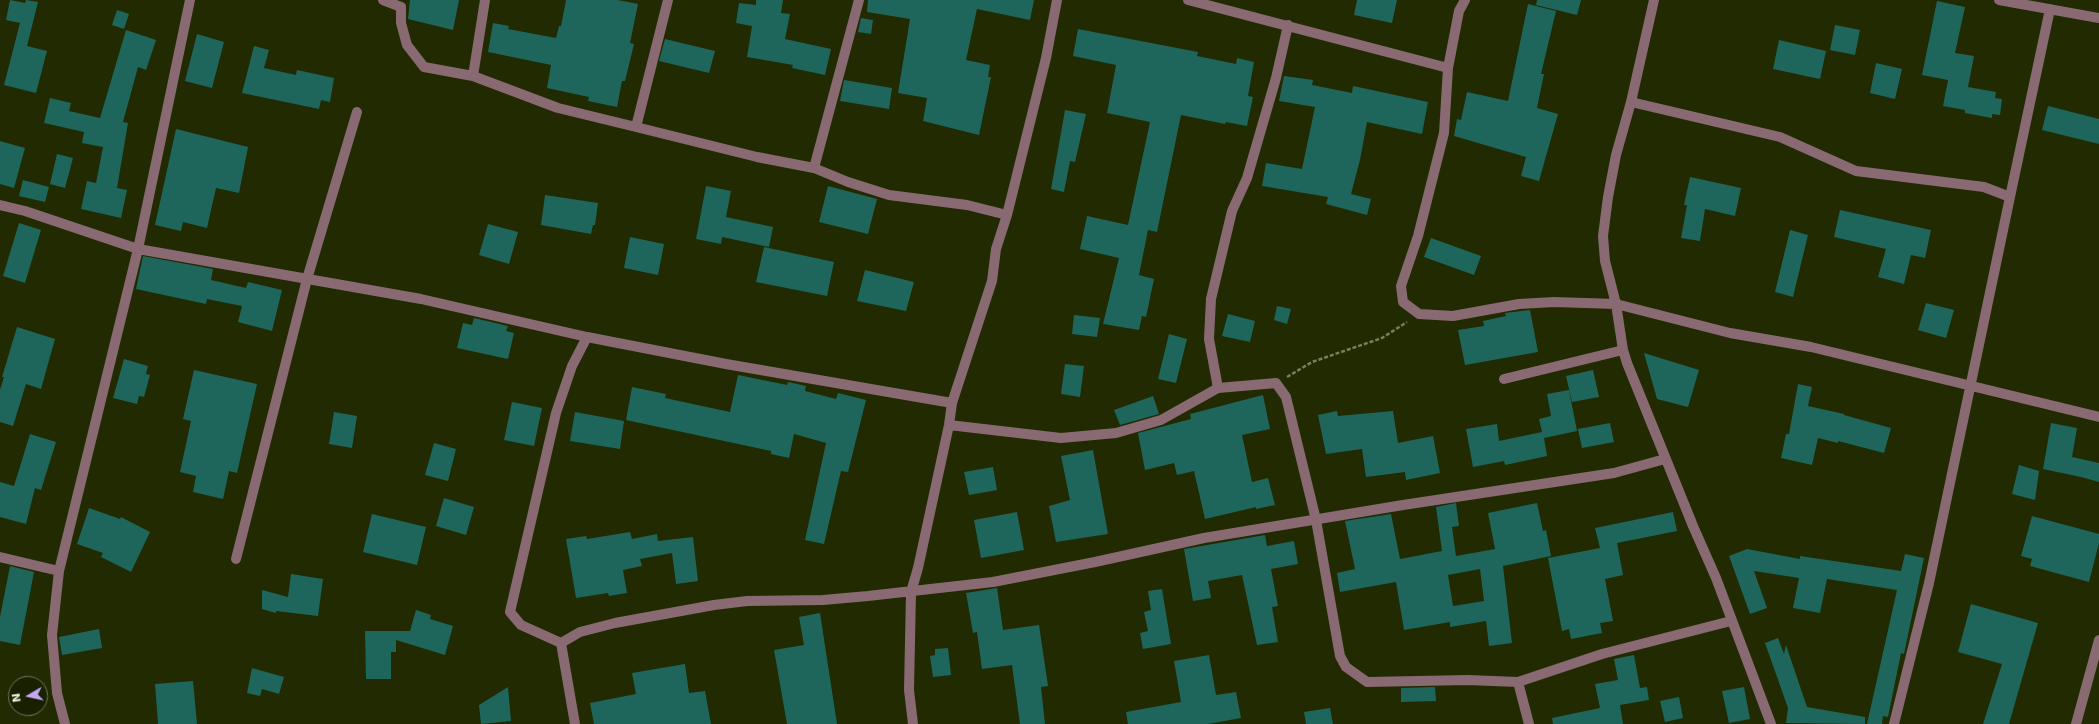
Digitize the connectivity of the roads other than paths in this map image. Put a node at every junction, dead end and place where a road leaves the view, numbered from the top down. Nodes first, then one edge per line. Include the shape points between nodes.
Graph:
1 (190, 0) edge
2 (383, 0) edge
3 (485, 0) edge
4 (668, 0) edge
5 (859, 0) edge
6 (1057, 0) edge
7 (1188, 0) edge
8 (1465, 0) edge
9 (1654, 0) edge
10 (1999, 0) edge
11 (2050, 9) junction
12 (2099, 18) edge
13 (1288, 25) junction
14 (1448, 68) junction
15 (473, 76) junction
16 (1631, 102) junction
17 (357, 112) dead end
18 (636, 128) junction
19 (814, 168) junction
20 (2010, 197) junction
21 (0, 205) edge
22 (1007, 215) junction
23 (138, 249) junction
24 (307, 279) junction
25 (1616, 304) junction
26 (587, 337) junction
27 (1623, 350) junction
28 (1504, 379) dead end
29 (1970, 387) junction
30 (1218, 388) junction
31 (952, 403) junction
32 (2099, 417) edge
33 (949, 425) junction
34 (1665, 459) junction
35 (1316, 520) junction
36 (0, 557) edge
37 (236, 560) dead end
38 (59, 571) junction
39 (910, 592) junction
40 (1731, 621) junction
41 (2099, 640) edge
42 (561, 643) junction
43 (1518, 682) junction
44 (65, 724) edge
45 (575, 724) edge
46 (913, 724) edge
47 (1529, 724) edge
48 (1772, 724) edge
49 (1894, 724) edge
50 (2076, 724) edge

1 - 23 street
2 - 15 street via 401,7 401,23 407,45 424,67
3 - 15 street
4 - 18 street
5 - 19 street
6 - 22 street via 1046,58
7 - 13 street
8 - 14 street via 1459,11
9 - 16 street
10 - 11 street
11 - 12 street
11 - 20 street
13 - 14 street
13 - 30 street via 1276,78 1247,178 1232,211 1211,299 1209,339
14 - 25 street via 1444,133 1418,236 1401,286 1403,302 1420,314 1453,316 1519,304
15 - 18 street via 558,108
16 - 20 street via 1780,137 1856,171 1984,187
16 - 25 street via 1616,156 1602,236 1605,261
17 - 24 street
18 - 19 street
19 - 22 street via 889,195 967,205
20 - 29 street
21 - 23 street
22 - 31 street via 996,249 992,281
23 - 24 street
23 - 38 street
24 - 26 street via 421,299
24 - 37 street
25 - 27 street
25 - 29 street via 1730,333 1811,347
26 - 31 street
26 - 42 street via 572,366 556,414 510,612 521,625
27 - 28 street
27 - 34 street
29 - 32 street
29 - 49 street via 1929,582
30 - 33 street via 1162,420 1116,433 1061,438
30 - 35 street via 1276,383 1286,397
31 - 33 street
33 - 39 street via 918,568
34 - 35 street via 1614,473
34 - 40 street via 1716,578
35 - 39 street via 1204,538 993,582
35 - 43 street via 1340,656 1346,667 1367,682
36 - 38 street
38 - 44 street via 52,635 57,693
39 - 42 street via 823,600 747,601 714,605 615,622 580,632
39 - 46 street via 909,690
40 - 43 street via 1602,654
40 - 48 street
41 - 50 street
42 - 45 street
43 - 47 street

